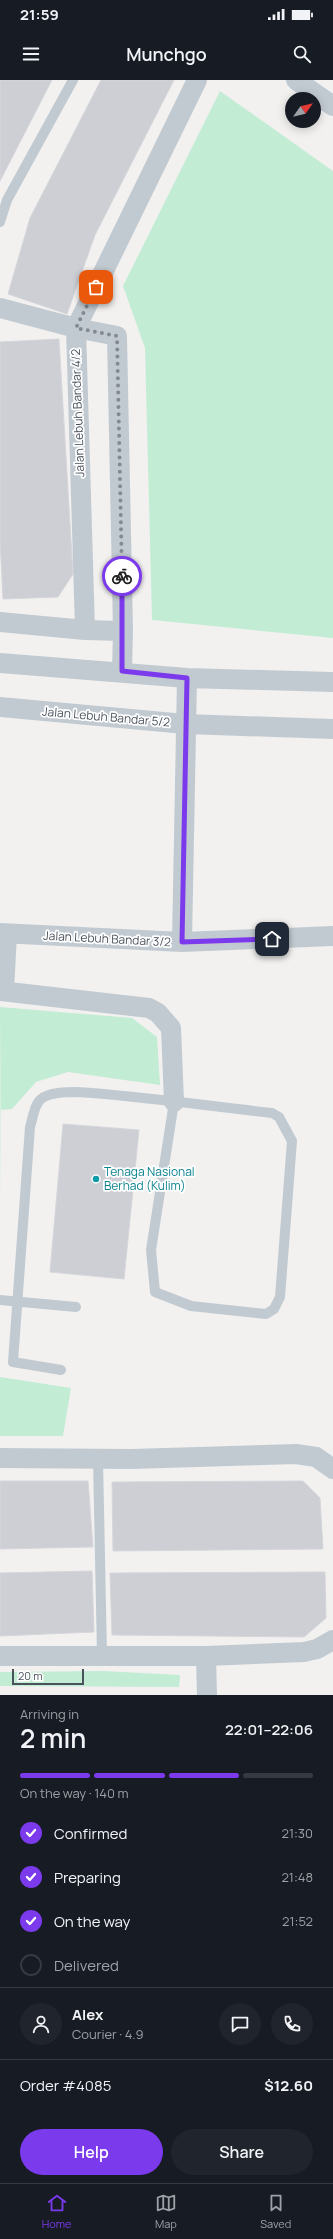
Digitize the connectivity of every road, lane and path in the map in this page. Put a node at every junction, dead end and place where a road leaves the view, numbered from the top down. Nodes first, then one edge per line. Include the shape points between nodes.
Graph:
1 (73, 80) edge
2 (197, 80) edge
3 (296, 80) edge
4 (333, 106) edge
5 (0, 222) edge
6 (0, 308) edge
7 (76, 328) junction
8 (0, 622) edge
9 (85, 630) junction
10 (123, 631) junction
11 (0, 663) edge
12 (122, 671) junction
13 (187, 678) junction
14 (333, 682) edge
15 (0, 707) edge
16 (184, 724) junction
17 (333, 729) edge
18 (3, 933) edge
19 (333, 936) edge
20 (182, 942) junction
21 (2, 991) edge
22 (174, 1102) junction
23 (0, 1300) edge
24 (17, 1302) junction
25 (76, 1307) dead end
26 (61, 1370) dead end
27 (0, 1458) edge
28 (98, 1459) junction
29 (333, 1469) edge
30 (333, 1640) edge
31 (102, 1655) junction
32 (0, 1656) edge
33 (206, 1656) junction
34 (207, 1695) edge

1 - 5 lane via 7,200
2 - 7 street, Jalan Lebuh Bandar 4/2
3 - 4 street
6 - 7 street
7 - 9 street, Jalan Lebuh Bandar 4/2
7 - 10 street via 117,336
8 - 9 street
9 - 10 street
10 - 12 street
11 - 12 street
12 - 13 street
13 - 14 street
13 - 16 street
15 - 16 street, Jalan Lebuh Bandar 5/2
16 - 17 street, Jalan Lebuh Bandar 5/2
16 - 20 street
18 - 20 street, Jalan Lebuh Bandar 3/2
18 - 21 street
19 - 20 street, Jalan Lebuh Bandar 3/2
21 - 22 street via 150,1008 158,1013 171,1028
22 - 22 lane via 272,1113 279,1117 292,1141 280,1297 274,1309 266,1314 191,1306 155,1292 151,1250
22 - 24 lane via 76,1092 42,1098 35,1109 30,1127
23 - 24 lane
24 - 25 lane
24 - 26 lane via 13,1362
27 - 28 street
28 - 29 street via 296,1454 316,1457
28 - 31 lane
30 - 33 street via 317,1649 304,1652
31 - 32 street
31 - 33 street
33 - 34 street

